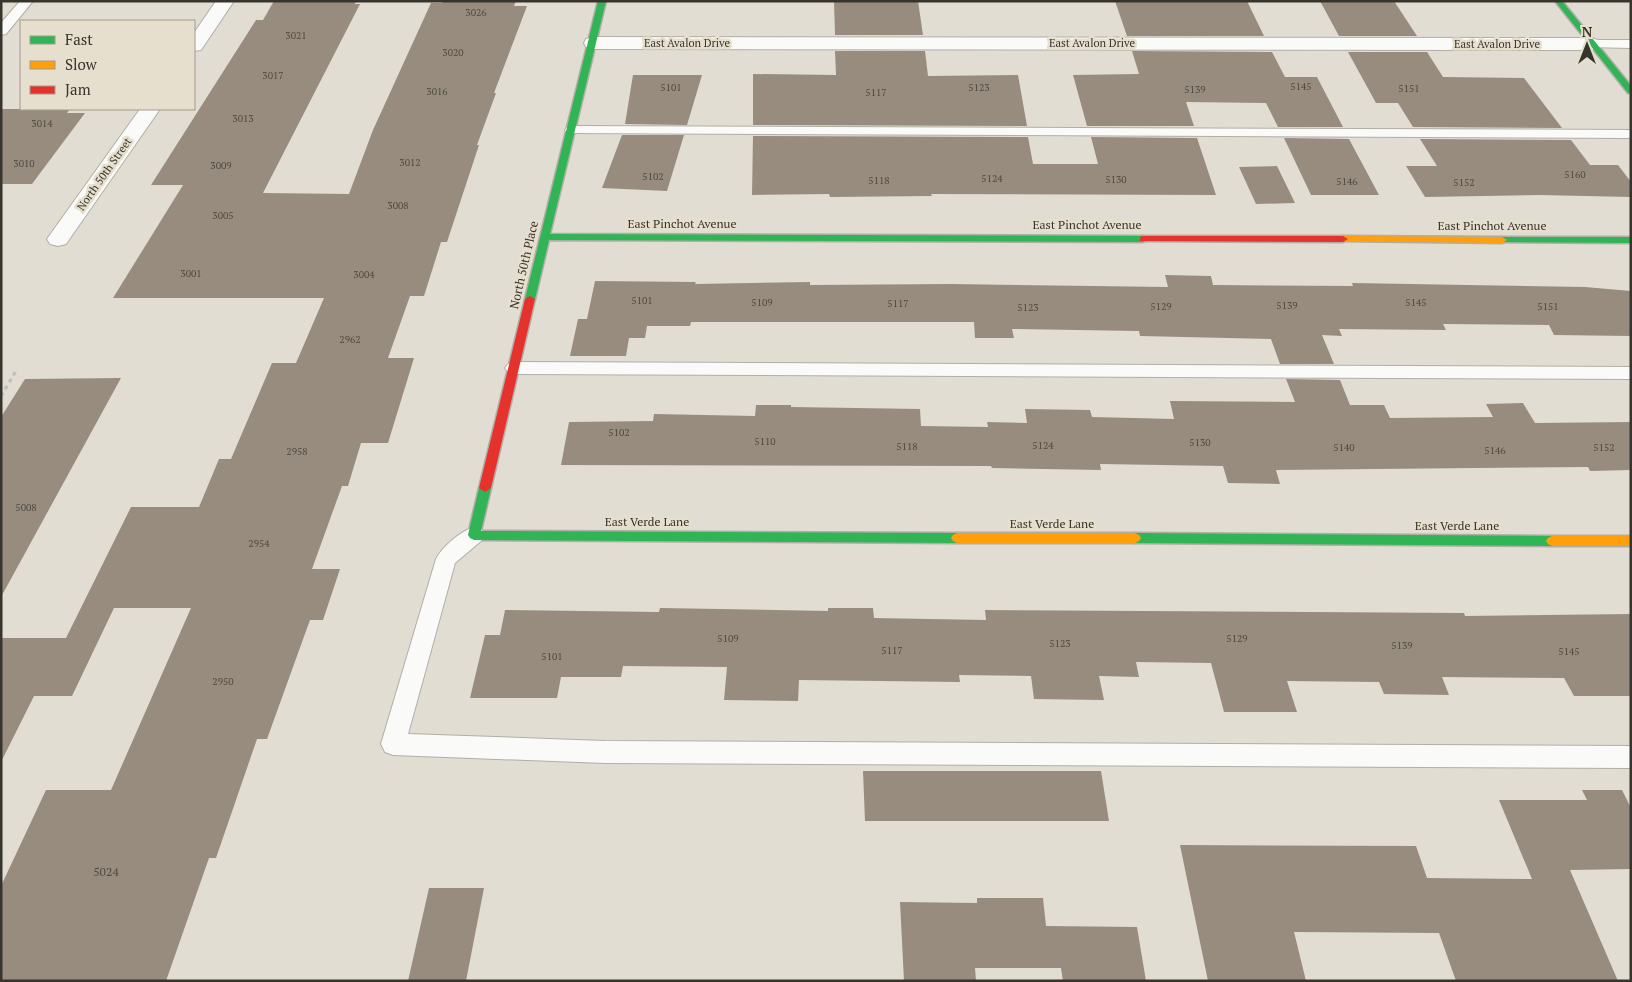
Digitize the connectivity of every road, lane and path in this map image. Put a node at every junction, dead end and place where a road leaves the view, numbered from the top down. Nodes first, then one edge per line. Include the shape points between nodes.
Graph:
1 (27, 1) edge
2 (225, 1) edge
3 (602, 1) edge
4 (1558, 1) edge
5 (1, 31) edge
6 (593, 43) junction
7 (1591, 44) junction
8 (1631, 44) edge
9 (195, 45) edge
10 (1631, 92) edge
11 (149, 110) edge
12 (572, 130) junction
13 (1631, 134) edge
14 (544, 237) junction
15 (58, 239) dead end
16 (1631, 240) edge
17 (514, 368) junction
18 (16, 371) dead end
19 (1631, 373) edge
20 (1, 396) edge
21 (474, 535) junction
22 (1631, 541) edge
23 (1631, 757) edge

1 - 5 lane
2 - 9 street
3 - 6 street, North 50th Place
4 - 7 street
6 - 7 street, East Avalon Drive
6 - 12 street, North 50th Place
7 - 8 lane
7 - 10 street
11 - 15 street, North 50th Street
12 - 13 lane
12 - 14 street, North 50th Place
14 - 16 street, East Pinchot Avenue
14 - 17 street, North 50th Place
17 - 19 lane
17 - 21 street, North 50th Place
18 - 20 path
21 - 22 street, East Verde Lane
21 - 23 lane via 446,559 393,744 606,752

